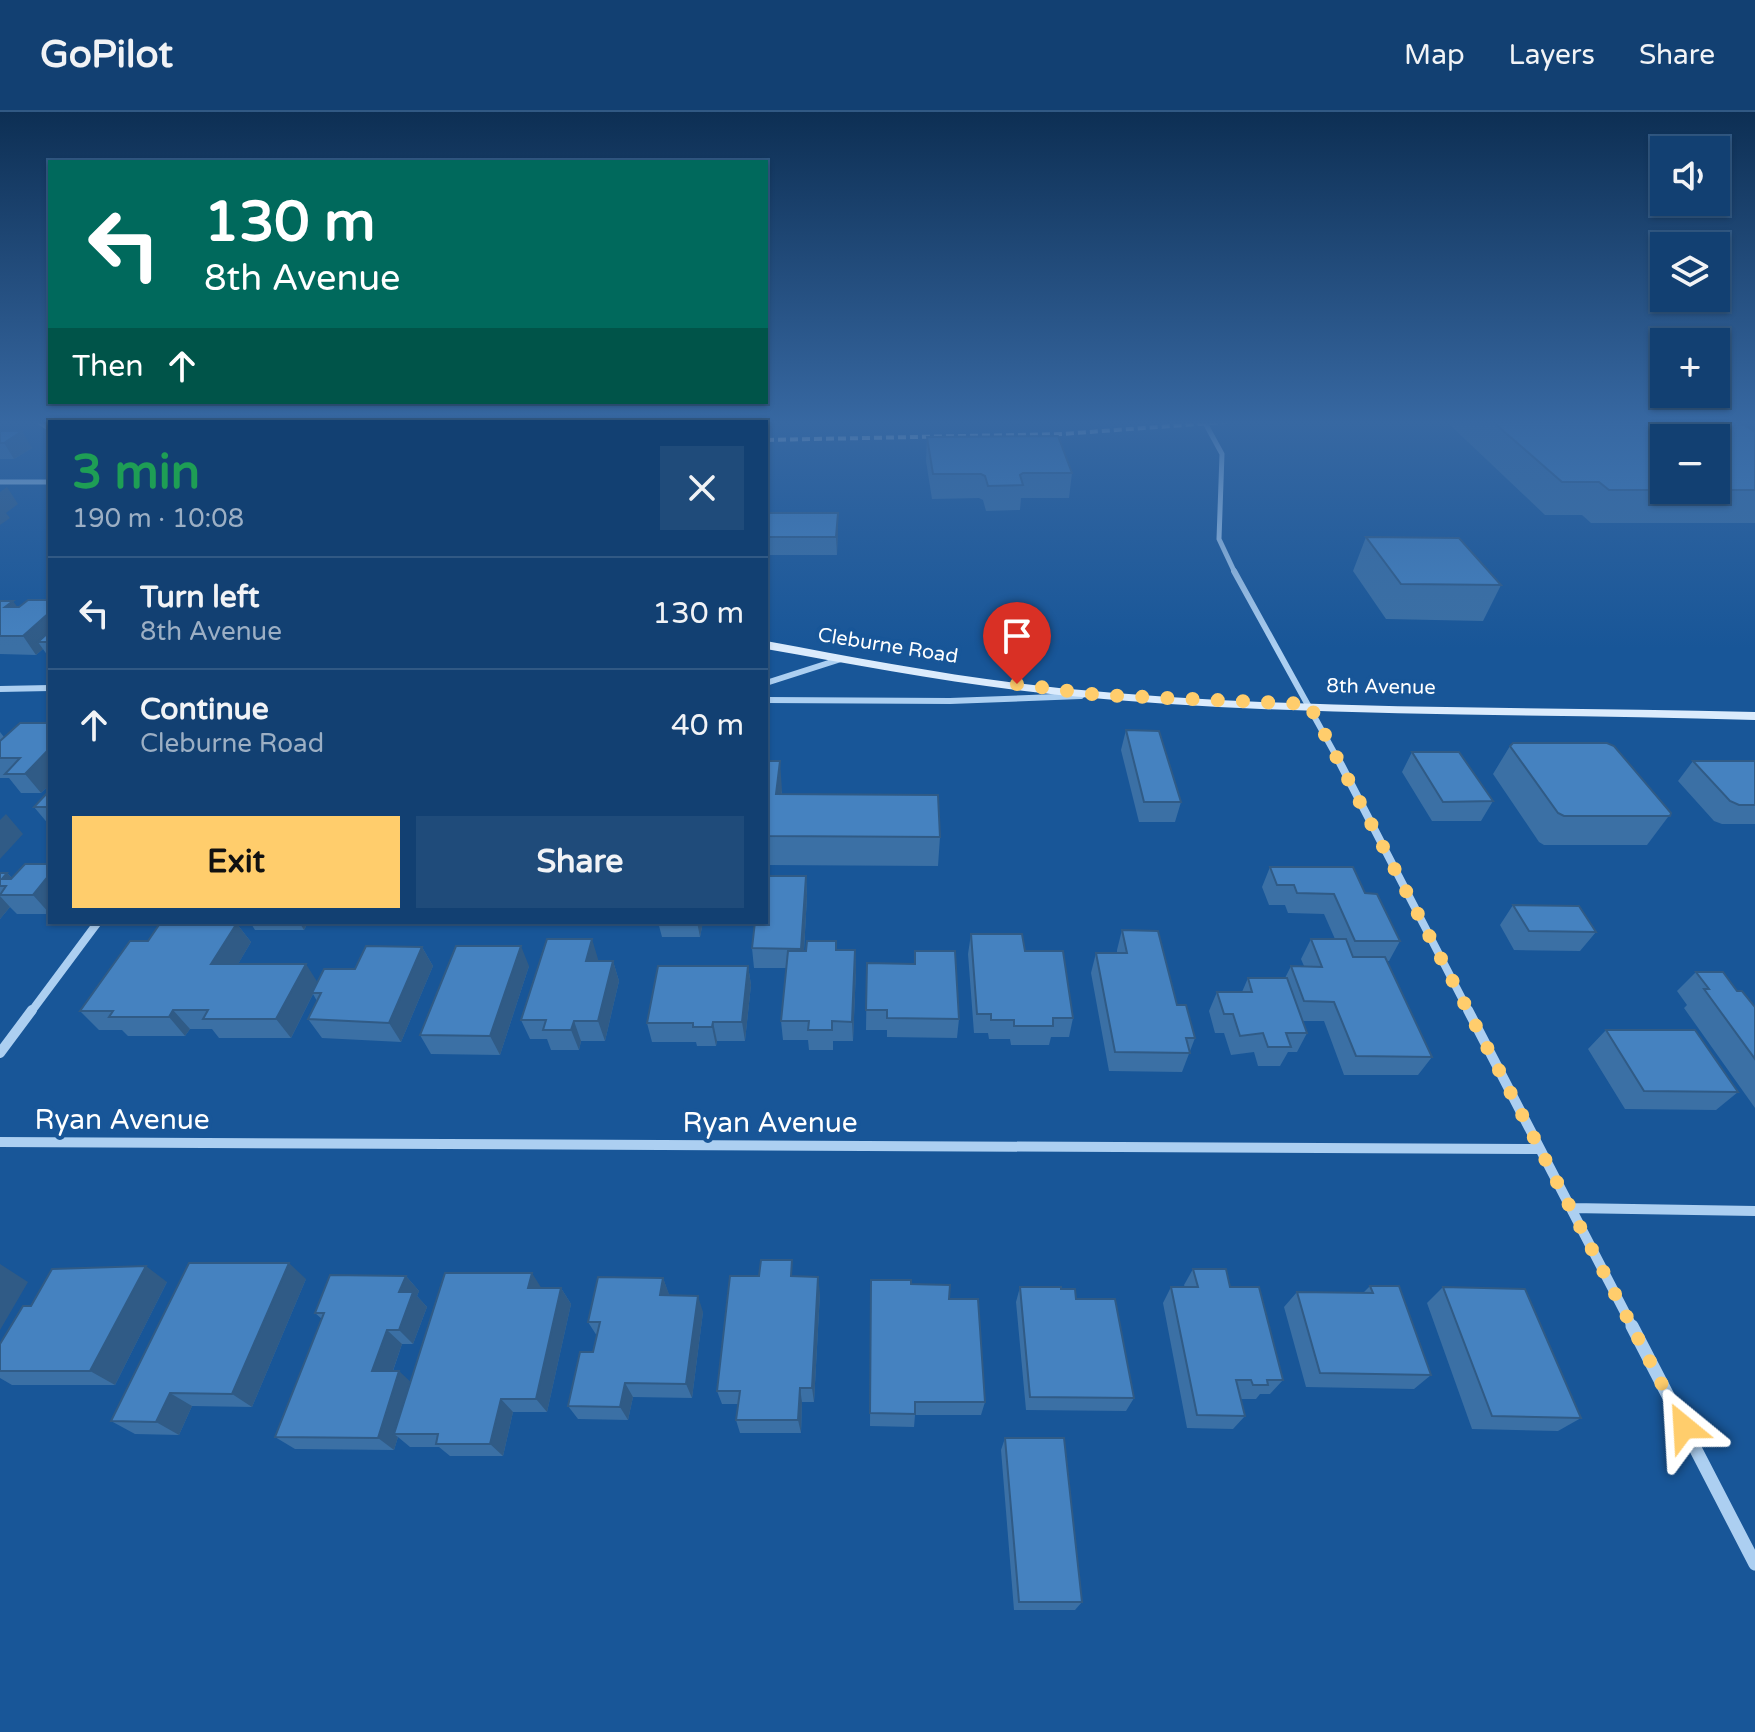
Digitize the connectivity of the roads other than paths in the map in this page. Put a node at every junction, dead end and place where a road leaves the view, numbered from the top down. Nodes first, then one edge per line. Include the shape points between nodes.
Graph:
1 (1220, 497) edge
2 (768, 645) edge
3 (841, 659) junction
4 (768, 682) edge
5 (48, 688) edge
6 (0, 689) edge
7 (1099, 695) junction
8 (768, 700) edge
9 (1309, 704) junction
10 (1755, 716) edge
11 (97, 924) edge
12 (0, 1053) edge
13 (0, 1142) edge
14 (1540, 1149) junction
15 (1571, 1208) junction
16 (1755, 1211) edge
17 (1755, 1564) edge

1 - 9 street via 1219,539
2 - 3 main road, Cleburne Road
3 - 4 street
3 - 7 main road, Cleburne Road
5 - 6 street
7 - 8 street, 8th Avenue
7 - 9 main road, 8th Avenue
9 - 10 main road, 8th Avenue
9 - 14 street
11 - 12 street
13 - 14 street, Ryan Avenue
14 - 15 street
15 - 16 street
15 - 17 street

